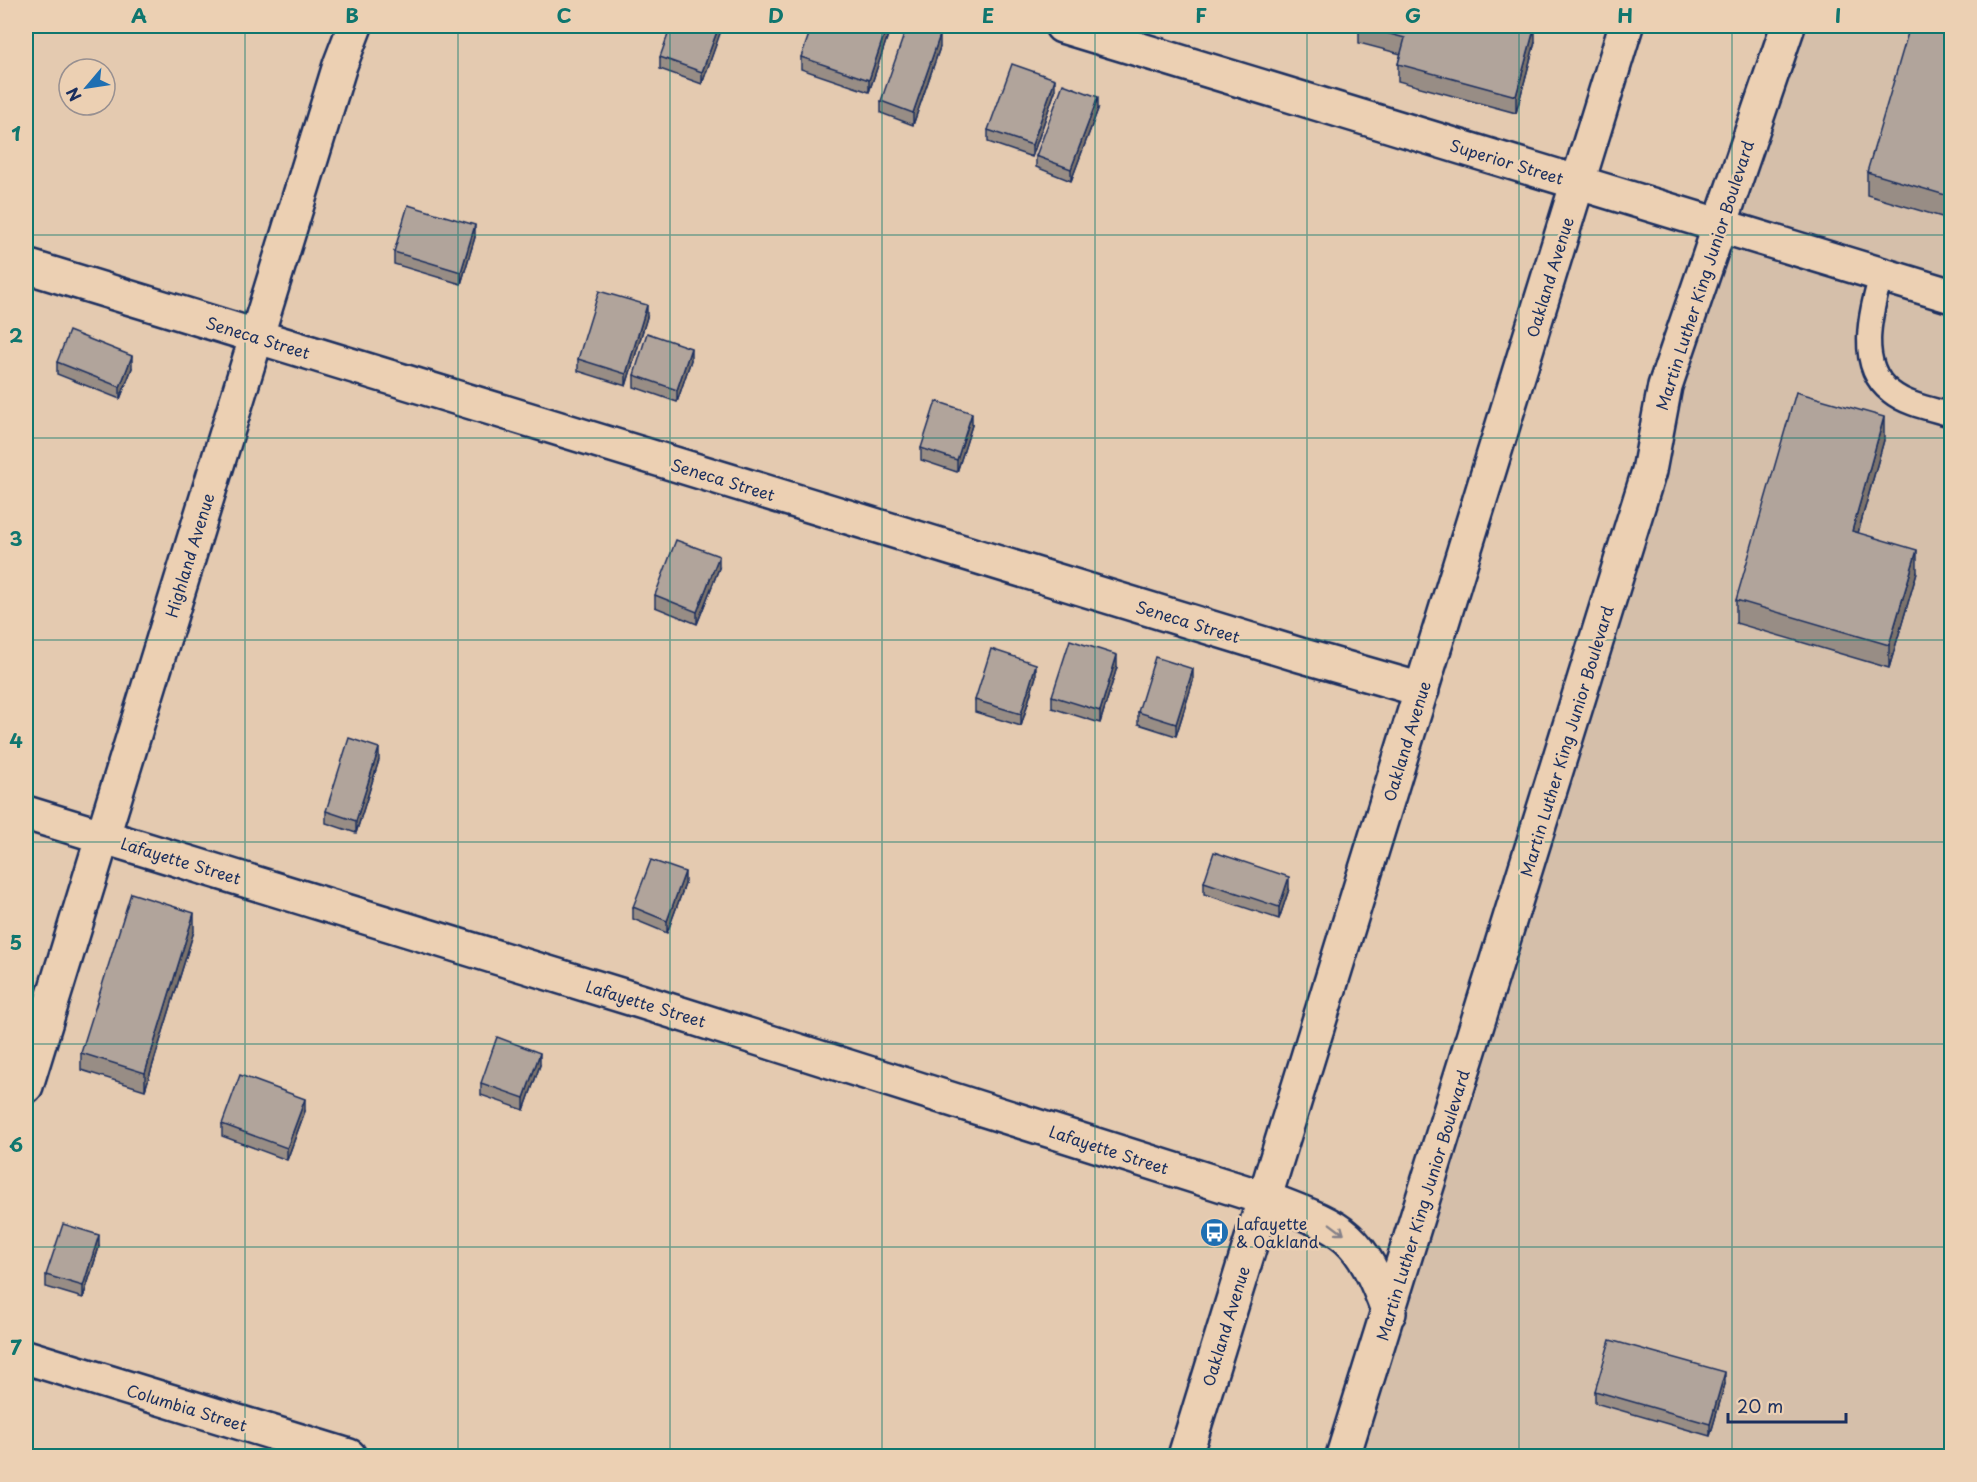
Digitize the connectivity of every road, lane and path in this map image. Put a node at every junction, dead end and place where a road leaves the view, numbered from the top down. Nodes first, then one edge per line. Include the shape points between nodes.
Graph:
1 (355, 26) edge
2 (1062, 26) edge
3 (1626, 26) edge
4 (1788, 26) edge
5 (1577, 183) junction
6 (1720, 225) junction
7 (26, 266) edge
8 (1881, 274) junction
9 (1952, 296) edge
10 (256, 336) junction
11 (1952, 415) edge
12 (1422, 690) junction
13 (26, 813) edge
14 (103, 836) junction
15 (26, 1086) edge
16 (1264, 1198) junction
17 (1389, 1313) junction
18 (26, 1357) edge
19 (349, 1456) edge
20 (1185, 1456) edge
21 (1343, 1456) edge

1 - 10 street, Highland Avenue
2 - 5 street, Superior Street
3 - 5 street, Oakland Avenue
4 - 6 street, Martin Luther King Junior Boulevard
5 - 6 street, Superior Street
5 - 12 street, Oakland Avenue
6 - 8 street, Superior Street
6 - 17 street, Martin Luther King Junior Boulevard via 1665,386 1649,471
7 - 10 street, Seneca Street
8 - 9 street, Superior Street
8 - 11 lane via 1870,315 1869,338 1879,378 1898,397
10 - 12 street, Seneca Street
10 - 14 street, Highland Avenue
12 - 16 street, Oakland Avenue
13 - 14 street, Lafayette Street
14 - 15 street, Highland Avenue
14 - 16 street, Lafayette Street
16 -> 17 street, Lafayette Street via 1329,1222 1353,1241 1375,1273
16 - 20 street, Oakland Avenue
17 - 21 street, Martin Luther King Junior Boulevard
18 - 19 street, Columbia Street

